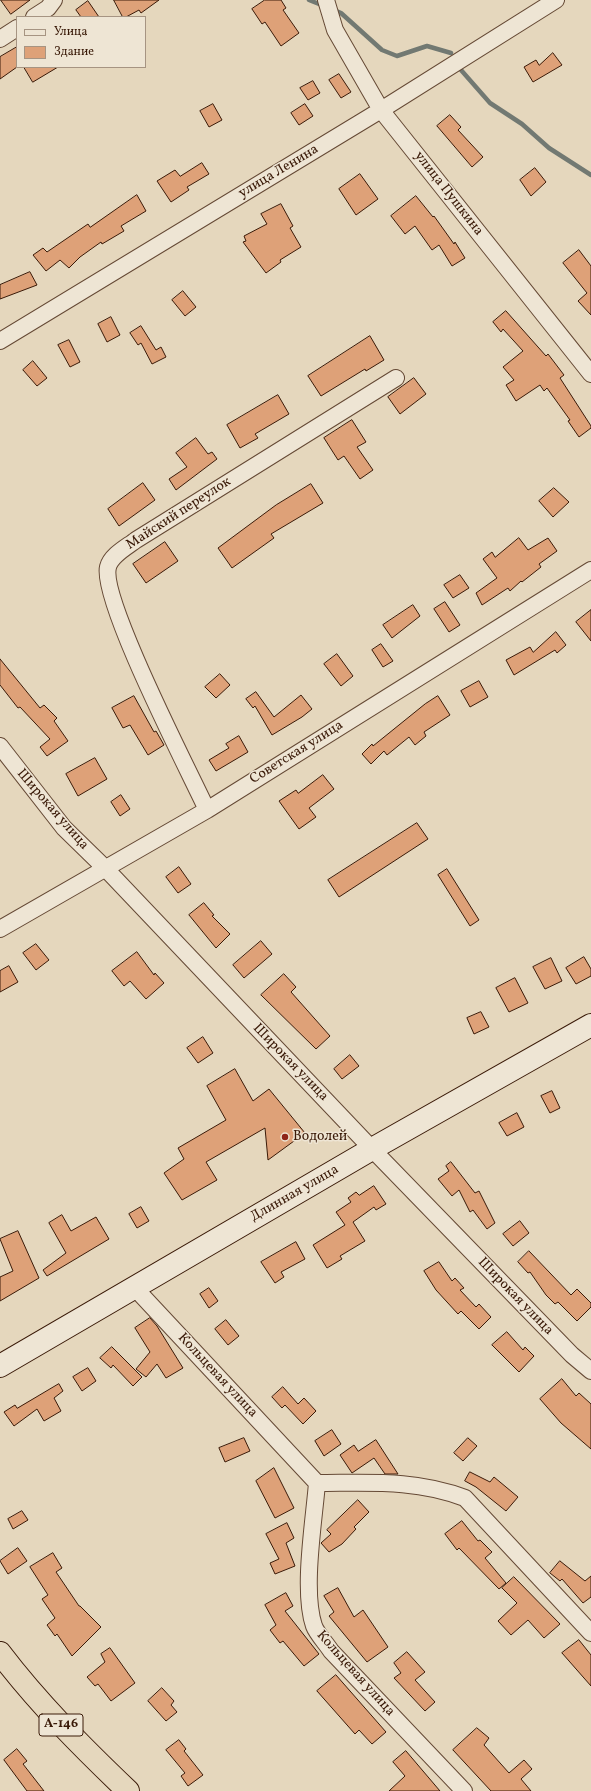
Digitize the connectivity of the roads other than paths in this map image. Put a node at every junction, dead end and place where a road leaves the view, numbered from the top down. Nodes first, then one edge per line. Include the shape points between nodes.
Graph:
1 (54, 0) edge
2 (326, 0) edge
3 (556, 0) edge
4 (36, 16) edge
5 (16, 29) edge
6 (0, 39) edge
7 (381, 110) junction
8 (0, 341) edge
9 (591, 374) edge
10 (396, 378) dead end
11 (591, 570) edge
12 (0, 746) edge
13 (207, 810) junction
14 (106, 869) junction
15 (0, 929) edge
16 (591, 1025) edge
17 (372, 1149) junction
18 (134, 1287) junction
19 (0, 1366) edge
20 (591, 1371) edge
21 (317, 1482) junction
22 (591, 1633) edge
23 (0, 1653) edge
24 (128, 1791) edge
25 (464, 1791) edge

1 - 4 street via 48,8
2 - 7 street, улица Пушкина via 335,30
3 - 7 street, улица Ленина
5 - 6 street
7 - 8 street, улица Ленина
7 - 9 street, улица Пушкина
10 - 13 street, Майский переулок via 136,540 115,556 108,568 110,590 135,657
11 - 13 street, Советская улица
12 - 14 street, Широкая улица via 64,828
13 - 14 street, Советская улица
14 - 15 street, Советская улица
14 - 17 street, Широкая улица
16 - 17 main road, Длинная улица
17 - 18 main road, Длинная улица
17 - 20 street, Широкая улица via 572,1355
18 - 19 main road, Длинная улица
18 - 21 street, Кольцевая улица
21 - 22 street via 403,1483 442,1489 465,1498
21 - 25 street, Кольцевая улица via 309,1572 309,1611 314,1628 331,1650
23 - 24 highway, А-146 via 75,1740

